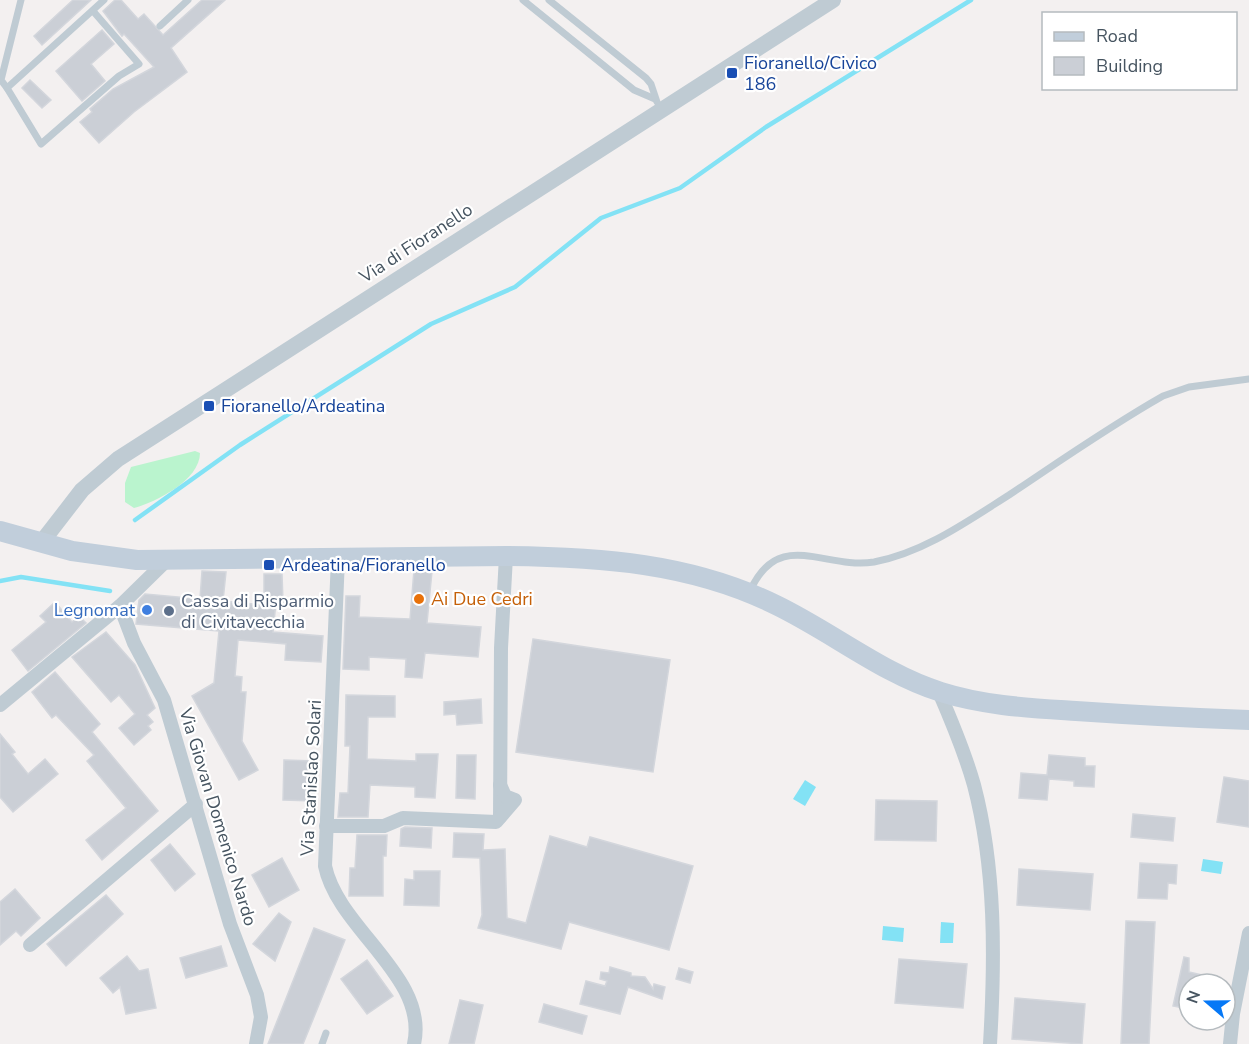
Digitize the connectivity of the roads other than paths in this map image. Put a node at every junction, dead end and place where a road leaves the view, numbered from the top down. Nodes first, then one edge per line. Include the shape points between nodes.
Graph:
1 (21, 0) edge
2 (104, 0) edge
3 (188, 0) edge
4 (523, 0) edge
5 (549, 0) edge
6 (833, 0) edge
7 (93, 11) junction
8 (160, 26) dead end
9 (7, 88) junction
10 (658, 104) junction
11 (1249, 379) edge
12 (0, 531) edge
13 (41, 543) junction
14 (506, 556) junction
15 (338, 558) junction
16 (167, 560) junction
17 (749, 593) junction
18 (120, 606) junction
19 (939, 692) junction
20 (0, 705) edge
21 (1249, 720) edge
22 (196, 804) junction
23 (326, 826) junction
24 (1249, 933) edge
25 (30, 945) dead end
26 (326, 1034) dead end
27 (256, 1044) edge
28 (322, 1044) edge
29 (414, 1044) edge
30 (990, 1044) edge
31 (1230, 1044) edge

1 - 9 lane via 1,80
2 - 7 lane
3 - 8 lane
4 - 10 lane via 634,90
5 - 10 lane via 646,78
6 - 10 street, Via di Fioranello
7 - 9 lane
7 - 9 lane via 139,64 119,76 41,144
10 - 13 street, Via di Fioranello via 118,459 82,490
11 - 17 lane via 1189,387 1163,396 924,545 874,561 795,554 779,557 758,572
12 - 13 main road
13 - 16 main road via 107,557
14 - 15 main road
14 - 17 main road via 647,564 722,582
14 - 23 street via 499,783 505,796 515,801 496,822 490,823 403,818 384,826
15 - 16 main road
15 - 23 street, Via Stanislao Solari
16 - 18 street
17 - 19 main road
18 - 20 street
18 - 22 street, Via Giovan Domenico Nardo via 134,643 161,693
19 - 21 main road via 1013,707
19 - 30 street via 969,768 983,828 993,952
22 - 25 street
22 - 27 street, Via Giovan Domenico Nardo via 230,924 259,1002 261,1017
23 - 29 street, Via Stanislao Solari via 324,858 328,878 351,918 409,997 416,1016
24 - 31 street
26 - 28 lane

